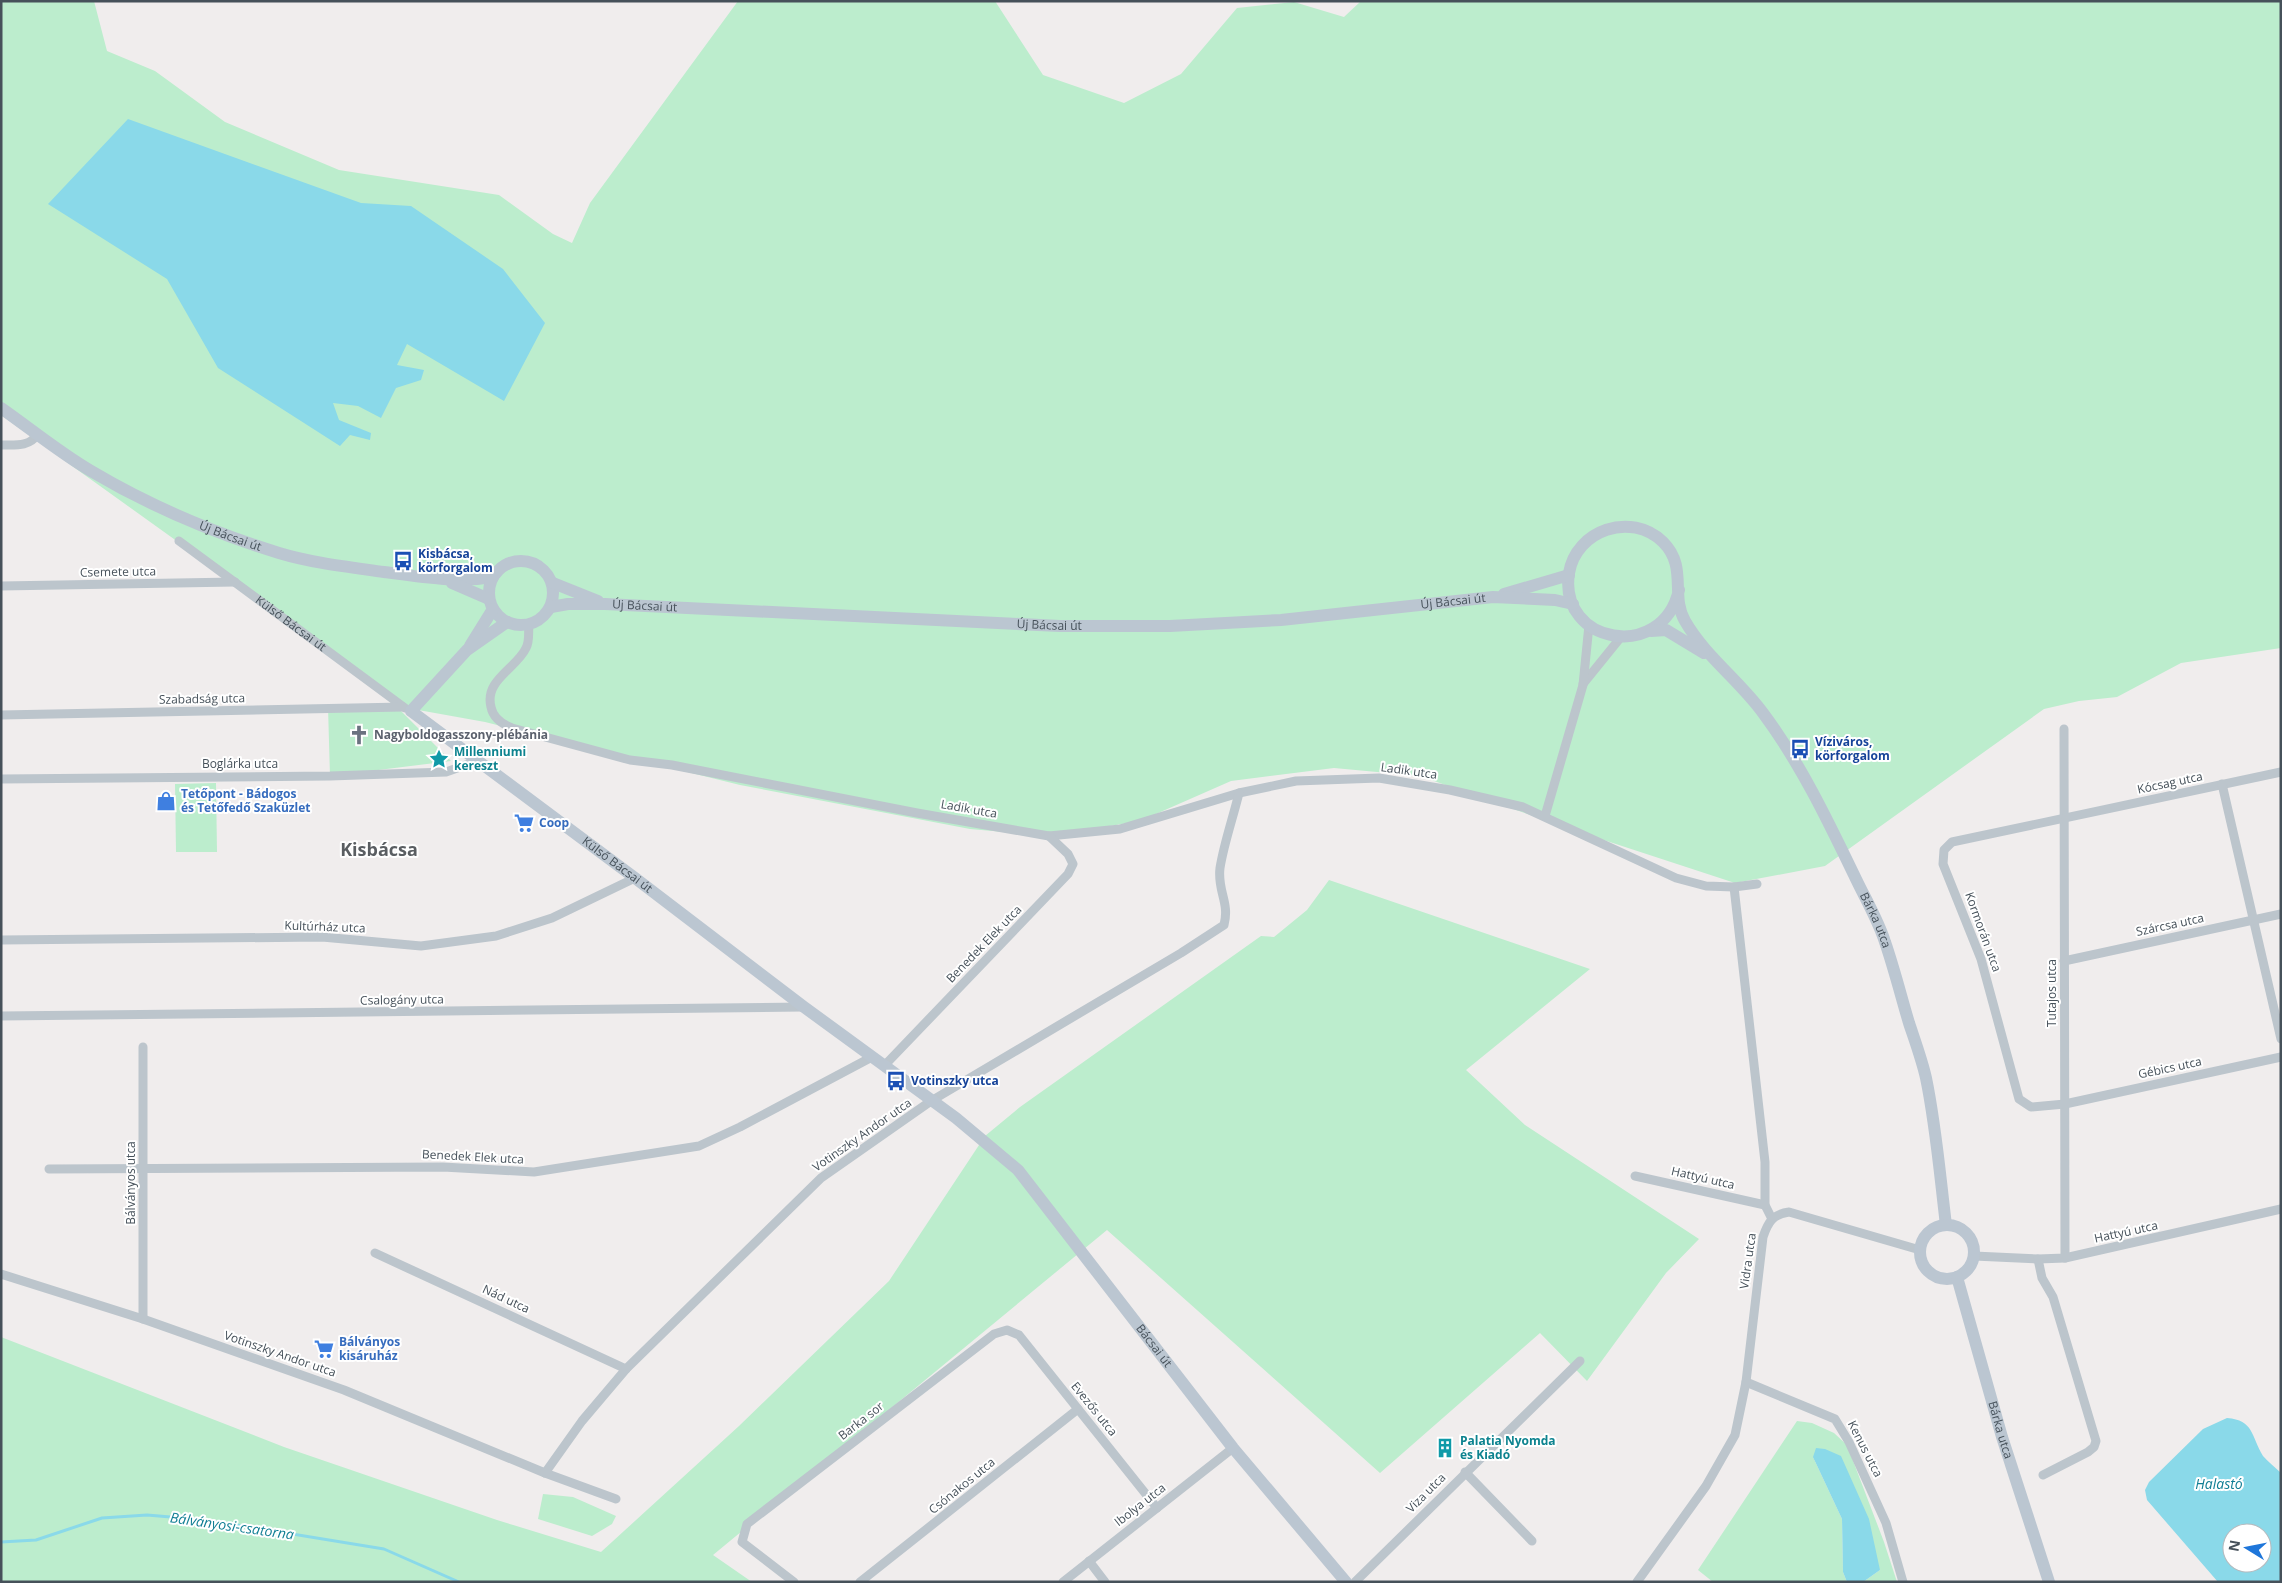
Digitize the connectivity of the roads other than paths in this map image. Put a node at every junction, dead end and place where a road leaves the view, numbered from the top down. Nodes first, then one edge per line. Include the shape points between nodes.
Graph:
1 (1, 408) edge
2 (38, 434) junction
3 (1, 445) edge
4 (180, 541) dead end
5 (1569, 574) junction
6 (493, 577) junction
7 (445, 580) junction
8 (235, 582) junction
9 (553, 583) junction
10 (1, 586) edge
11 (1679, 590) junction
12 (1493, 597) junction
13 (491, 604) junction
14 (604, 604) junction
15 (1573, 604) junction
16 (551, 607) junction
17 (507, 622) junction
18 (529, 624) junction
19 (1589, 626) junction
20 (1650, 631) junction
21 (1621, 637) junction
22 (467, 650) junction
23 (1713, 658) junction
24 (1583, 685) junction
25 (407, 709) junction
26 (1, 715) edge
27 (2064, 728) dead end
28 (477, 761) junction
29 (2281, 772) edge
30 (1, 779) edge
31 (2222, 784) junction
32 (1239, 793) junction
33 (1545, 816) junction
34 (2063, 817) junction
35 (1049, 836) junction
36 (635, 878) junction
37 (1757, 884) dead end
38 (1734, 887) junction
39 (2281, 914) edge
40 (2253, 920) junction
41 (1, 940) edge
42 (2064, 961) junction
43 (804, 1007) junction
44 (1, 1016) edge
45 (2281, 1039) edge
46 (143, 1047) dead end
47 (872, 1057) junction
48 (2281, 1057) edge
49 (884, 1066) junction
50 (931, 1101) junction
51 (2065, 1104) junction
52 (956, 1118) joint
53 (49, 1169) dead end
54 (144, 1170) junction
55 (1635, 1176) dead end
56 (1765, 1205) junction
57 (2281, 1209) edge
58 (1772, 1219) junction
59 (1946, 1225) junction
60 (1920, 1250) junction
61 (375, 1253) dead end
62 (1974, 1256) junction
63 (2065, 1258) junction
64 (2038, 1259) junction
65 (1, 1274) edge
66 (1957, 1277) junction
67 (143, 1319) junction
68 (1008, 1330) joint
69 (1580, 1360) dead end
70 (626, 1368) junction
71 (1746, 1382) junction
72 (1078, 1408) junction
73 (1233, 1448) junction
74 (1465, 1472) junction
75 (545, 1473) junction
76 (2043, 1475) dead end
77 (616, 1499) dead end
78 (1157, 1508) junction
79 (1532, 1541) dead end
80 (1089, 1561) junction
81 (794, 1582) edge
82 (860, 1582) edge
83 (1063, 1582) edge
84 (1105, 1582) edge
85 (1346, 1582) edge
86 (1354, 1582) edge
87 (1637, 1582) edge
88 (1903, 1582) edge
89 (2049, 1582) edge

1 - 2 street, Új Bácsai út
2 - 3 street via 33,442
2 - 7 street, Új Bácsai út via 90,471 148,502 280,554
4 - 8 street, Külső Bácsai út
5 - 11 street via 1578,550 1590,537 1606,529 1632,527 1648,532 1669,549 1679,573
5 - 12 street, Új Bácsai út
5 - 15 street
6 - 7 street, Új Bácsai út
6 - 9 street, Új Bácsai út via 509,563 525,561 540,566
6 - 13 street
7 - 13 street, Új Bácsai út
8 - 10 street, Csemete utca
8 - 25 street, Külső Bácsai út
9 - 14 street, Új Bácsai út
9 - 16 street
11 - 20 street via 1670,612
11 - 23 street via 1679,604 1685,622
12 - 14 street, Új Bácsai út via 1281,620 1161,626 1060,626
12 - 15 street, Új Bácsai út
13 - 17 street, Új Bácsai út
13 - 22 street
14 - 16 street, Új Bácsai út
15 - 19 street
16 - 18 street via 539,620
17 - 18 street
17 - 22 street
18 - 35 street, Ladik utca via 527,648 492,690 493,714 504,724 630,760 672,765
19 - 21 street via 1604,634
19 - 24 street
20 - 21 street
20 - 23 street via 1666,630
21 - 24 street
22 - 25 street
23 - 59 street, Bárka utca via 1762,712 1799,768 1884,939 1926,1078
24 - 33 street
25 - 26 street, Szabadság utca
25 - 28 street, Külső Bácsai út
27 - 34 street, Tutajos utca
28 - 30 street, Boglárka utca via 446,772
28 - 36 street, Külső Bácsai út
29 - 31 street, Kócsag utca
31 - 34 street, Kócsag utca
31 - 40 street
32 - 33 street, Ladik utca via 1296,781 1379,778 1450,790 1523,807
32 - 35 street, Ladik utca via 1120,829
32 - 50 street, Votinszky Andor utca via 1220,869 1220,887 1227,912 1224,925
33 - 38 street, Ladik utca via 1676,878 1706,886
34 - 42 street, Tutajos utca
34 - 51 street, Kormorán utca via 1952,842 1944,850 1943,864 1981,959 2020,1099 2030,1107
35 - 49 street, Benedek Elek utca via 1071,859 1073,864 1068,874
36 - 41 street, Kultúrház utca via 543,921 496,936 421,946 322,937
36 - 43 street, Külső Bácsai út
37 - 38 street, Ladik utca
38 - 56 street via 1765,1162
39 - 40 street, Szárcsa utca
40 - 42 street, Szárcsa utca
40 - 45 street
42 - 51 street, Tutajos utca
43 - 44 street, Csalogány utca
43 - 47 street, Külső Bácsai út
46 - 54 street, Bálványos utca
47 - 49 street, Külső Bácsai út
47 - 54 street, Benedek Elek utca via 699,1146 650,1155 534,1172 443,1166
48 - 51 street, Gébics utca
49 - 50 street, Külső Bácsai út
50 - 52 street, Külső Bácsai út
50 - 70 street, Votinszky Andor utca via 821,1178
51 - 63 street, Tutajos utca
52 - 73 street, Bácsai út via 1018,1170
53 - 54 street, Benedek Elek utca
54 - 67 street, Bálványos utca
55 - 56 street, Hattyú utca
56 - 58 street
57 - 63 street, Hattyú utca
58 - 60 street via 1789,1212
58 - 71 street, Vidra utca via 1763,1237
59 - 60 street via 1930,1231
59 - 62 street via 1968,1235
60 - 66 street via 1922,1263 1933,1275
61 - 70 street, Nád utca
62 - 64 street, Hattyú utca
62 - 66 street via 1970,1267
63 - 64 street, Hattyú utca
64 - 76 street via 2042,1278 2053,1297 2096,1441 2088,1452
65 - 67 street, Votinszky Andor utca
66 - 89 street, Bárka utca via 2002,1437
67 - 75 street, Votinszky Andor utca via 344,1390
68 - 72 street, Evezős utca via 1019,1336
68 - 81 street, Barka sor via 994,1334 747,1524 742,1542
69 - 74 street, Viza utca
70 - 75 street, Votinszky Andor utca
71 - 87 street, Vidra utca via 1735,1435 1706,1486
71 - 88 street, Kenus utca via 1835,1418 1886,1523
72 - 78 street, Evezős utca
72 - 82 street, Csónakos utca
73 - 78 street, Ibolya utca
73 - 85 street, Bácsai út
74 - 79 street
74 - 86 street, Viza utca
75 - 77 street, Votinszky Andor utca
78 - 80 street, Ibolya utca
80 - 83 street, Ibolya utca
80 - 84 street

